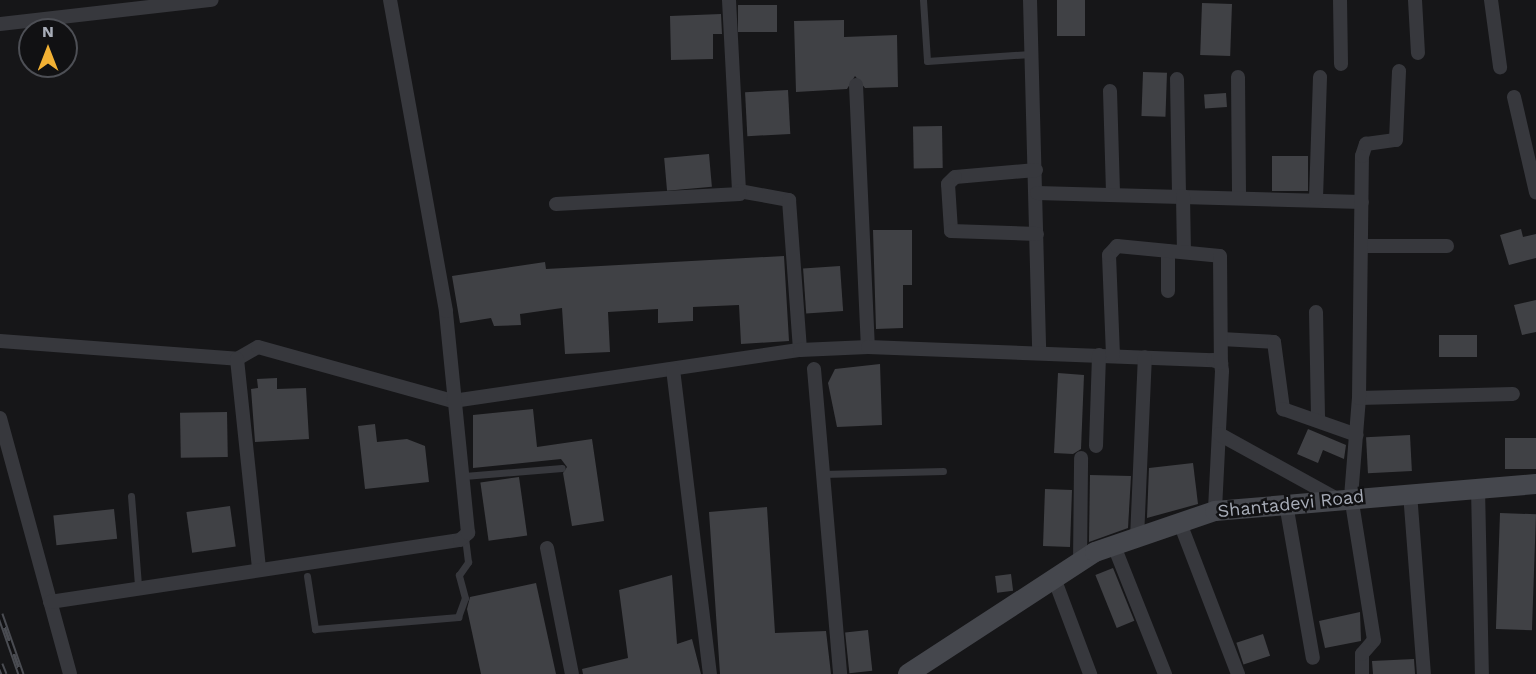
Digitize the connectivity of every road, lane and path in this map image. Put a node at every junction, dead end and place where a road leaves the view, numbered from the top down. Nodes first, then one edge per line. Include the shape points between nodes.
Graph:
1 (212, 0) edge
2 (390, 0) edge
3 (729, 0) edge
4 (923, 0) edge
5 (1029, 0) edge
6 (1340, 0) edge
7 (1415, 0) edge
8 (1491, 0) edge
9 (0, 24) edge
10 (1418, 53) dead end
11 (1032, 54) junction
12 (1341, 64) dead end
13 (1500, 67) dead end
14 (1399, 72) dead end
15 (1238, 77) dead end
16 (1320, 77) dead end
17 (1177, 79) dead end
18 (856, 85) dead end
19 (1110, 91) dead end
20 (1514, 97) dead end
21 (1036, 170) junction
22 (1533, 170) edge
23 (1536, 192) edge
24 (1037, 193) junction
25 (740, 194) junction
26 (1113, 195) junction
27 (1181, 196) junction
28 (1239, 196) junction
29 (1316, 198) junction
30 (1362, 202) junction
31 (556, 204) dead end
32 (1037, 234) junction
33 (1362, 246) junction
34 (1447, 246) dead end
35 (1168, 251) junction
36 (1184, 252) junction
37 (1168, 291) dead end
38 (1316, 312) dead end
39 (1221, 339) junction
40 (0, 341) edge
41 (868, 347) junction
42 (800, 350) junction
43 (1038, 352) junction
44 (1106, 355) junction
45 (1144, 357) junction
46 (237, 359) junction
47 (1221, 363) junction
48 (673, 369) junction
49 (814, 369) dead end
50 (1513, 394) dead end
51 (1359, 398) junction
52 (453, 401) junction
53 (0, 418) edge
54 (1318, 418) junction
55 (1219, 434) junction
56 (1357, 435) junction
57 (1095, 446) dead end
58 (1081, 458) dead end
59 (562, 468) dead end
60 (943, 471) dead end
61 (823, 474) junction
62 (464, 476) junction
63 (1536, 484) edge
64 (1478, 488) junction
65 (1410, 493) junction
66 (131, 496) dead end
67 (1344, 498) junction
68 (1286, 504) junction
69 (1215, 511) junction
70 (1180, 523) junction
71 (465, 538) junction
72 (1137, 538) junction
73 (1114, 546) junction
74 (547, 548) dead end
75 (1080, 562) junction
76 (259, 568) junction
77 (307, 576) dead end
78 (1054, 578) junction
79 (138, 584) junction
80 (50, 602) junction
81 (1313, 658) dead end
82 (70, 674) edge
83 (572, 674) edge
84 (710, 674) edge
85 (840, 674) edge
86 (908, 674) edge
87 (1090, 674) edge
88 (1165, 674) edge
89 (1238, 674) edge
90 (1362, 674) edge
91 (1424, 674) edge
92 (1482, 674) edge

1 - 9 street
2 - 52 street via 446,311
3 - 25 street
4 - 11 lane via 927,61
5 - 11 street
6 - 12 street
7 - 10 street
8 - 13 street
11 - 21 street
14 - 30 street via 1396,140 1363,149
15 - 28 street
16 - 29 street
17 - 27 street
18 - 41 street
19 - 26 street
20 - 22 street
21 - 24 street
21 - 32 street via 955,177 948,184 951,231
22 - 23 street
24 - 26 street
24 - 32 street
25 - 31 street
25 - 42 street via 789,200
26 - 27 street
27 - 28 street
27 - 36 street
28 - 29 street
29 - 30 street
30 - 33 street
32 - 43 street
33 - 34 street
33 - 51 street
35 - 36 street
35 - 37 street
35 - 44 street via 1110,249
36 - 39 street via 1213,253 1222,260
38 - 54 street
39 - 47 street
39 - 54 street via 1274,342 1283,409
40 - 46 street
41 - 42 street
41 - 43 street
42 - 48 street
43 - 44 street
44 - 45 street
44 - 57 street
45 - 47 street
45 - 72 street
46 - 52 street via 258,347
46 - 76 street
47 - 55 street
48 - 52 street
48 - 84 street
49 - 61 street
50 - 51 street
51 - 56 street
52 - 62 street
53 - 80 street
54 - 56 street
55 - 67 street
55 - 69 street
56 - 67 street
58 - 75 street
59 - 62 lane
60 - 61 lane
61 - 85 street
62 - 71 street
63 - 64 street, Shantadevi Road
64 - 65 street, Shantadevi Road
64 - 92 street
65 - 67 street, Shantadevi Road
65 - 91 street
66 - 79 lane
67 - 68 street, Shantadevi Road
67 - 90 street via 1374,640 1362,654
68 - 69 street, Shantadevi Road
68 - 81 street
69 - 70 street, Shantadevi Road
70 - 72 street, Shantadevi Road
70 - 89 street
71 - 76 street
71 - 77 lane via 468,562 459,578 465,598 458,617 315,629
72 - 73 street, Shantadevi Road
73 - 75 street, Shantadevi Road
73 - 88 street
74 - 83 street
75 - 78 street, Shantadevi Road
76 - 79 street
78 - 86 street, Shantadevi Road
78 - 87 street
79 - 80 street
80 - 82 street

